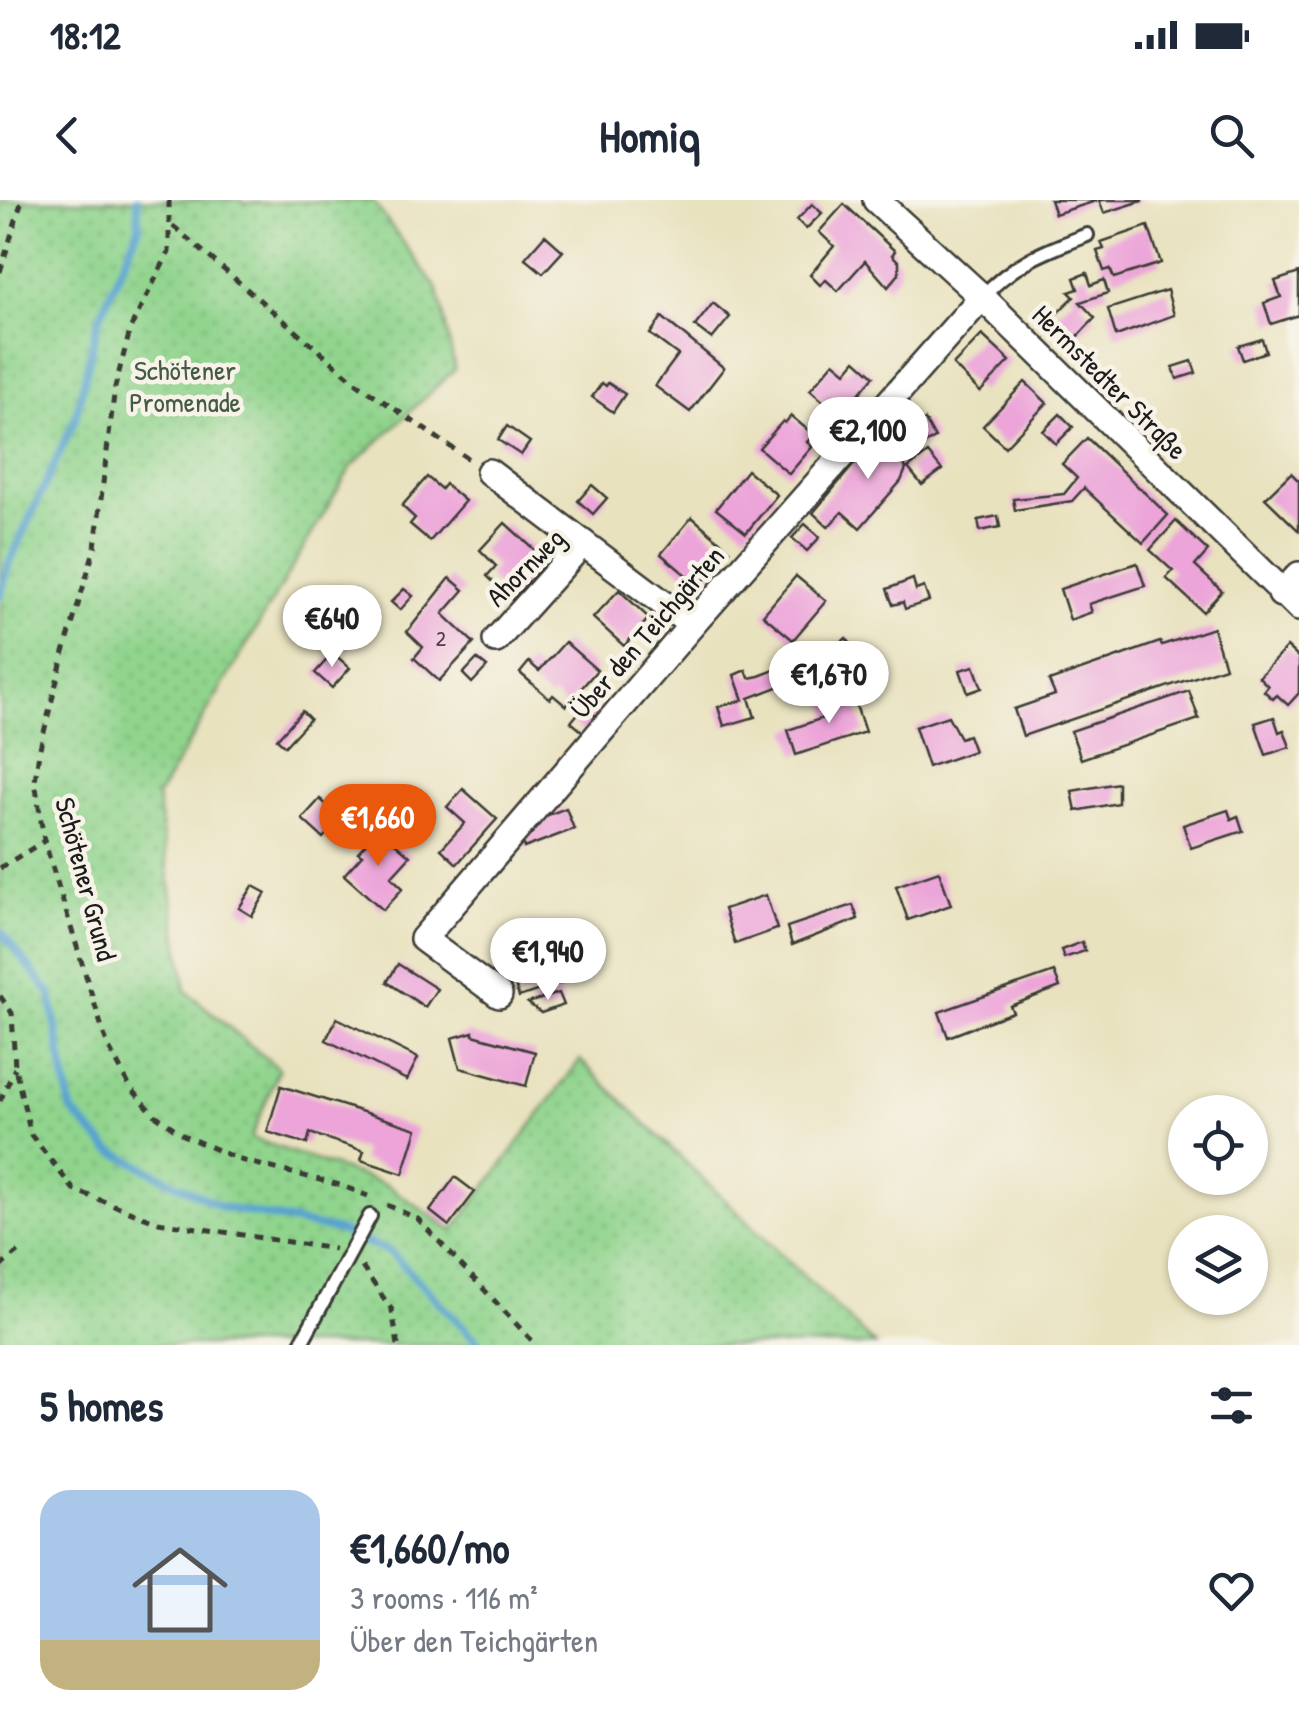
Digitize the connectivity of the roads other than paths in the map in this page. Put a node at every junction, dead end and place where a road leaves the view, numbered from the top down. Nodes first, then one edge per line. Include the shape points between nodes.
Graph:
1 (876, 200) edge
2 (1087, 235) dead end
3 (982, 298) junction
4 (490, 472) road end
5 (583, 543) junction
6 (1293, 593) edge
7 (692, 625) junction
8 (496, 640) dead end
9 (499, 995) dead end
10 (370, 1216) dead end
11 (300, 1345) edge

1 - 3 street, Hermstedter Straße
2 - 3 lane via 1031,256
3 - 6 street, Hermstedter Straße
3 - 7 street, Über den Teichgärten
4 - 5 street
5 - 7 street, Ahornweg
5 - 8 street, Ahornweg
7 - 9 street, Über den Teichgärten via 423,938
10 - 11 lane

